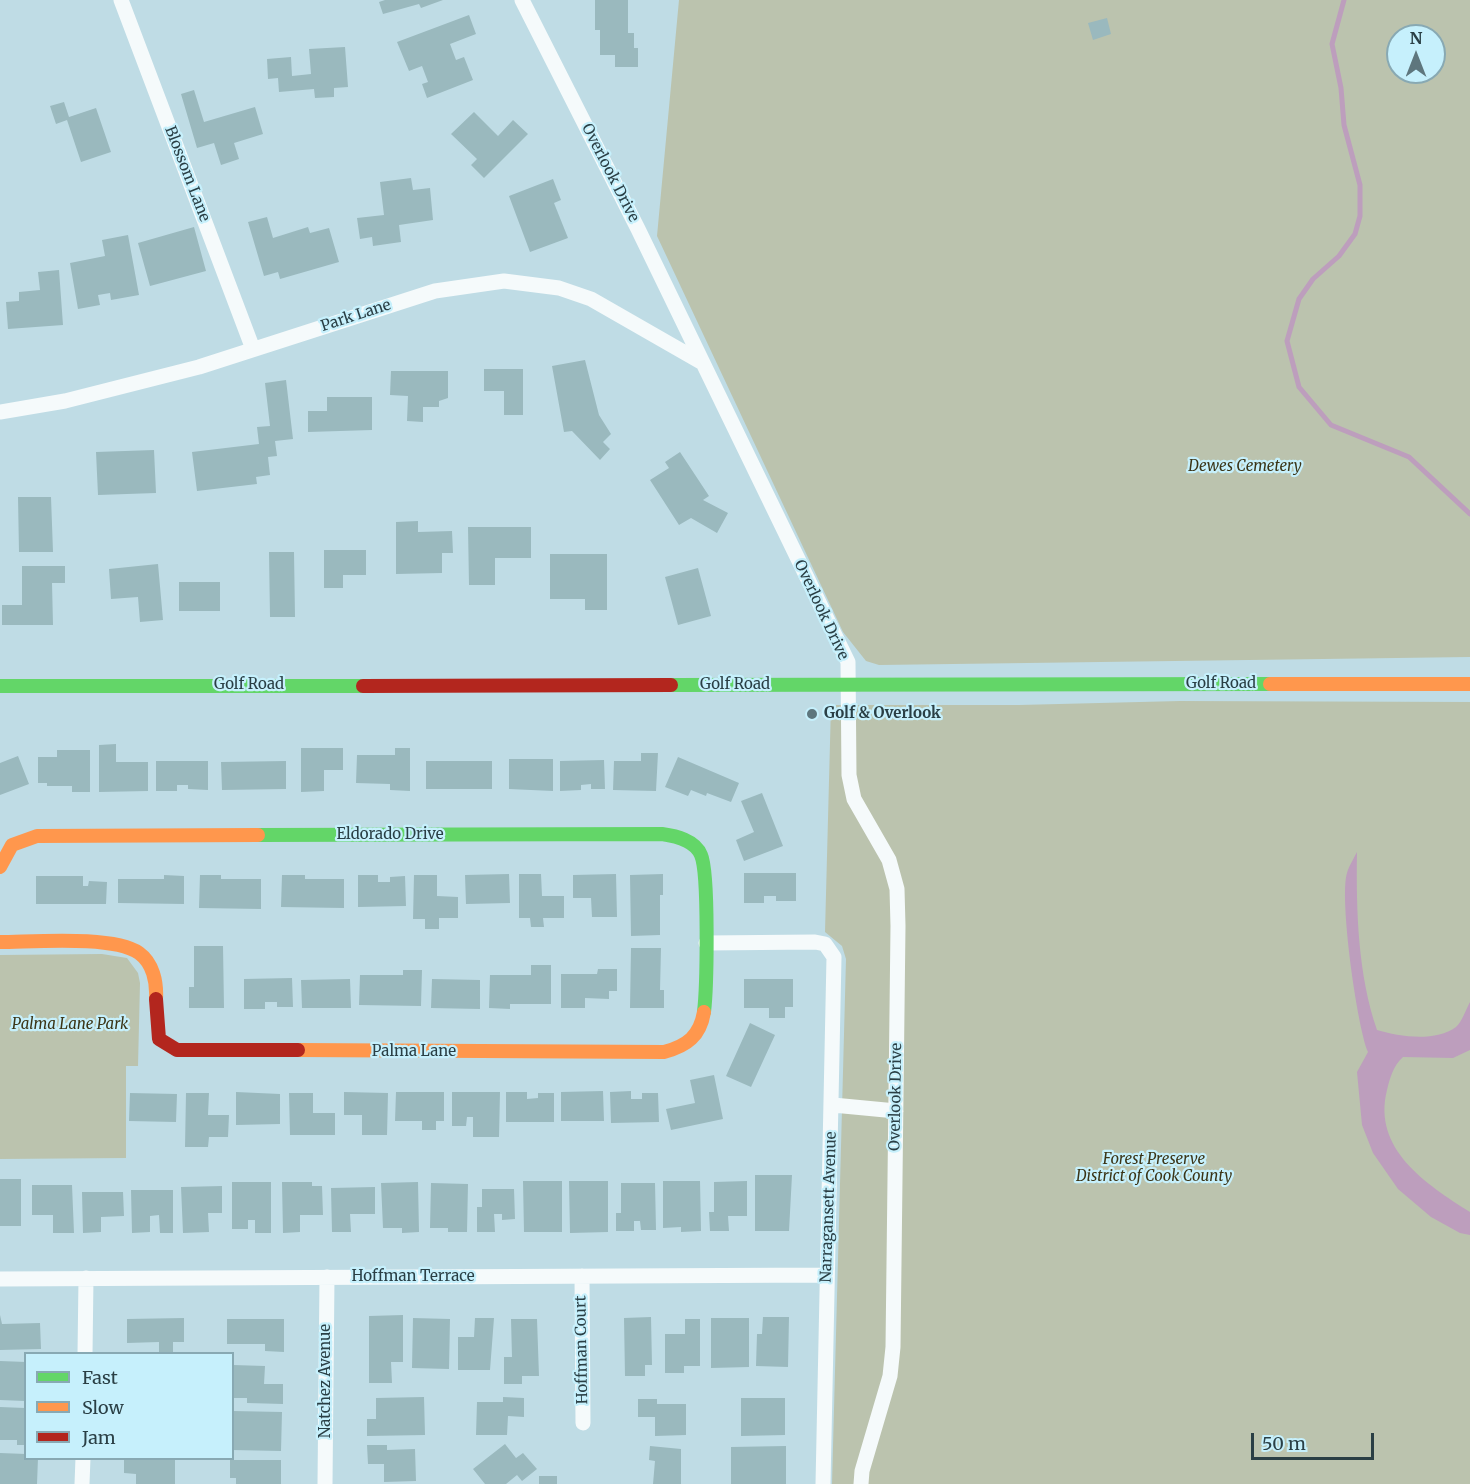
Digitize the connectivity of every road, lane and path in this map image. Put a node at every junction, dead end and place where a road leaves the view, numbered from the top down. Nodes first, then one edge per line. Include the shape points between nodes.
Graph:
1 (121, 0) edge
2 (522, 0) edge
3 (253, 349) junction
4 (701, 362) junction
5 (0, 412) edge
6 (849, 684) junction
7 (1470, 684) edge
8 (0, 686) edge
9 (0, 867) edge
10 (0, 942) edge
11 (706, 943) junction
12 (833, 1105) junction
13 (896, 1111) junction
14 (826, 1275) junction
15 (582, 1276) junction
16 (327, 1277) junction
17 (0, 1278) edge
18 (86, 1278) junction
19 (85, 1352) edge
20 (583, 1423) dead end
21 (83, 1460) edge
22 (82, 1484) edge
23 (325, 1484) edge
24 (824, 1484) edge
25 (861, 1484) edge

1 - 3 street, Blossom Lane
2 - 4 street, Overlook Drive
3 - 4 street, Park Lane via 435,291 504,281 559,288 591,299
3 - 5 street, Park Lane via 131,385
4 - 6 street, Overlook Drive via 848,663
6 - 7 street, Golf Road
6 - 8 street, Golf Road
6 - 13 street, Overlook Drive via 848,747 854,799 889,860 897,889
9 - 11 street, Eldorado Drive via 15,841 37,836 662,834 694,844 702,856
10 - 11 street, Palma Lane via 105,943 138,951 155,979 159,1039 177,1050 196,1052 664,1052 692,1040 700,1028
11 - 12 street, Narragansett Avenue via 825,944 834,957 836,971
12 - 13 street
12 - 14 street, Narragansett Avenue
13 - 25 street, Overlook Drive via 893,1347 890,1376
14 - 15 street, Hoffman Terrace
14 - 24 street, Narragansett Avenue
15 - 16 street, Hoffman Terrace
15 - 20 street, Hoffman Court
16 - 18 street, Hoffman Terrace
16 - 23 street, Natchez Avenue
17 - 18 street, Hoffman Terrace
18 - 19 street
21 - 22 street

